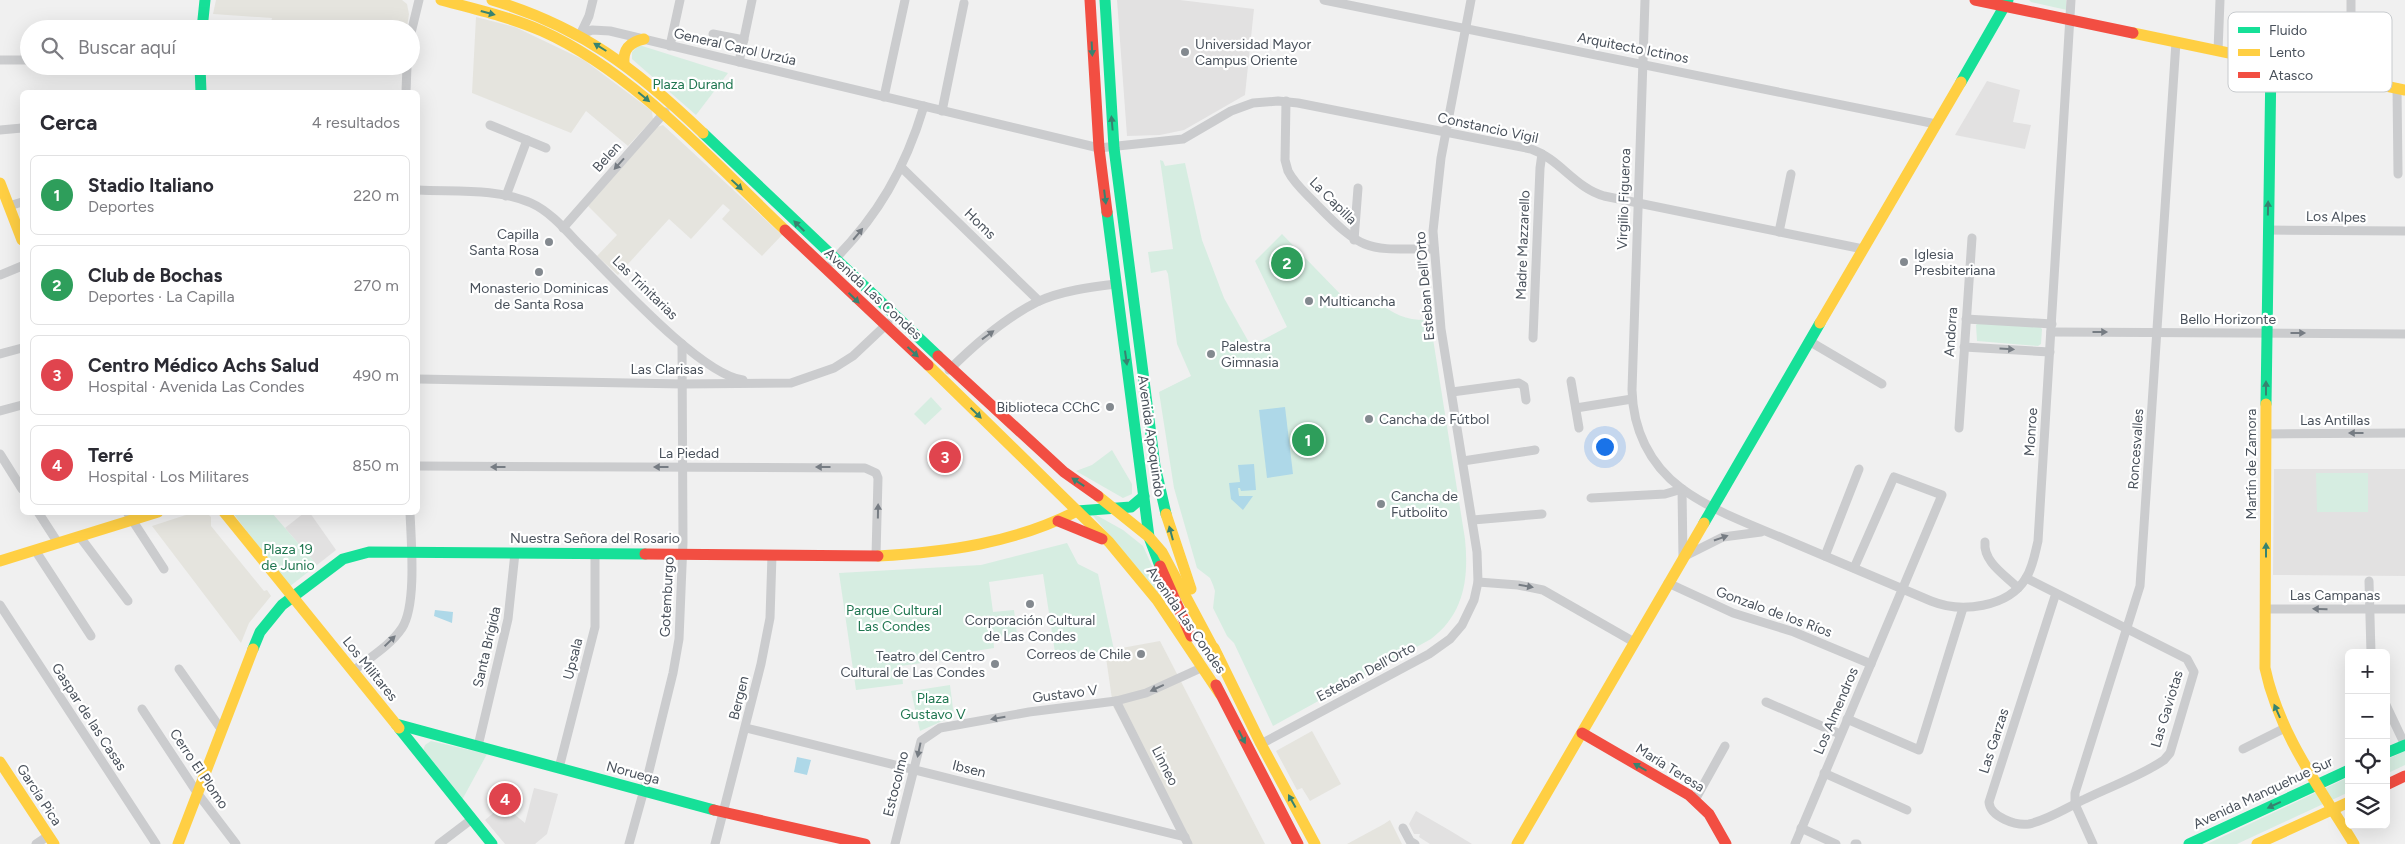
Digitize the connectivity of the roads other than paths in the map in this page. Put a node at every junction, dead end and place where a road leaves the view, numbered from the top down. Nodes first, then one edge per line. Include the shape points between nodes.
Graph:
1 (205, 0) edge
2 (419, 0) edge
3 (440, 0) edge
4 (492, 0) edge
5 (592, 0) edge
6 (680, 0) edge
7 (752, 0) edge
8 (905, 0) edge
9 (1090, 0) edge
10 (1105, 0) edge
11 (1324, 0) edge
12 (1472, 0) edge
13 (1645, 0) edge
14 (1975, 0) edge
15 (2071, 0) edge
16 (2220, 0) edge
17 (507, 2) edge
18 (964, 3) dead end
19 (2006, 3) edge
20 (2072, 19) junction
21 (203, 20) edge
22 (414, 20) edge
23 (1466, 28) junction
24 (713, 34) dead end
25 (579, 35) junction
26 (644, 39) junction
27 (744, 40) junction
28 (2176, 42) junction
29 (670, 46) junction
30 (2218, 51) junction
31 (2228, 53) edge
32 (0, 60) edge
33 (20, 60) edge
34 (739, 62) junction
35 (624, 63) junction
36 (1642, 64) junction
37 (200, 75) edge
38 (407, 75) edge
39 (2401, 89) edge
40 (201, 90) edge
41 (406, 90) edge
42 (2270, 92) edge
43 (884, 97) junction
44 (1286, 101) junction
45 (672, 104) junction
46 (924, 106) junction
47 (942, 111) junction
48 (663, 114) junction
49 (1936, 124) junction
50 (490, 126) dead end
51 (20, 128) edge
52 (0, 130) edge
53 (1446, 133) junction
54 (527, 140) junction
55 (546, 148) dead end
56 (1099, 148) junction
57 (1114, 148) junction
58 (1542, 154) junction
59 (901, 167) junction
60 (1791, 174) dead end
61 (2398, 174) dead end
62 (0, 183) edge
63 (1358, 188) dead end
64 (420, 190) edge
65 (506, 196) junction
66 (20, 202) edge
67 (5, 203) edge
68 (1638, 203) junction
69 (563, 228) junction
70 (2268, 230) junction
71 (2405, 231) edge
72 (1779, 232) junction
73 (20, 236) edge
74 (1972, 238) dead end
75 (1354, 240) junction
76 (1434, 248) junction
77 (1864, 249) junction
78 (834, 259) junction
79 (20, 267) edge
80 (824, 269) junction
81 (0, 275) edge
82 (1116, 284) junction
83 (1039, 301) junction
84 (894, 316) junction
85 (1966, 319) junction
86 (884, 326) junction
87 (2052, 328) junction
88 (2157, 333) junction
89 (2266, 333) junction
90 (2405, 334) edge
91 (1534, 338) dead end
92 (1809, 341) junction
93 (682, 344) junction
94 (1964, 347) junction
95 (20, 349) edge
96 (2050, 352) junction
97 (0, 354) edge
98 (952, 368) junction
99 (941, 378) junction
100 (420, 379) edge
101 (1571, 381) dead end
102 (683, 384) junction
103 (773, 384) junction
104 (1882, 384) dead end
105 (1452, 392) junction
106 (1526, 400) dead end
107 (1632, 400) junction
108 (20, 406) edge
109 (1576, 408) junction
110 (0, 411) edge
111 (1579, 428) dead end
112 (1959, 428) dead end
113 (2405, 433) edge
114 (2266, 434) junction
115 (1534, 450) dead end
116 (0, 454) edge
117 (1463, 461) junction
118 (420, 466) edge
119 (684, 467) junction
120 (1859, 469) dead end
121 (20, 486) edge
122 (1682, 489) junction
123 (1144, 496) junction
124 (1591, 498) dead end
125 (1713, 506) junction
126 (1118, 510) junction
127 (1077, 511) junction
128 (1542, 514) dead end
129 (40, 515) edge
130 (226, 515) edge
131 (410, 515) edge
132 (129, 517) edge
133 (1472, 520) junction
134 (1058, 521) junction
135 (1764, 532) junction
136 (80, 537) junction
137 (1149, 537) junction
138 (1109, 542) junction
139 (1985, 542) dead end
140 (58, 543) junction
141 (34, 550) junction
142 (411, 552) junction
143 (515, 553) junction
144 (596, 554) junction
145 (683, 554) junction
146 (772, 555) junction
147 (876, 556) junction
148 (1825, 556) junction
149 (1682, 558) junction
150 (0, 561) edge
151 (1854, 568) junction
152 (164, 569) dead end
153 (2026, 578) junction
154 (2369, 581) dead end
155 (1478, 582) junction
156 (1668, 583) junction
157 (2018, 588) junction
158 (1903, 589) junction
159 (2056, 593) junction
160 (292, 597) junction
161 (128, 601) dead end
162 (0, 605) edge
163 (1963, 608) junction
164 (2266, 609) junction
165 (2369, 609) junction
166 (2405, 609) edge
167 (2128, 629) junction
168 (91, 636) dead end
169 (1634, 642) junction
170 (2371, 649) edge
171 (1218, 657) junction
172 (1871, 664) junction
173 (1201, 668) junction
174 (179, 669) dead end
175 (353, 671) junction
176 (1220, 694) junction
177 (1116, 701) junction
178 (1766, 702) dead end
179 (142, 709) dead end
180 (2390, 713) edge
181 (1847, 719) junction
182 (396, 724) junction
183 (746, 728) junction
184 (2286, 728) junction
185 (221, 729) junction
186 (929, 734) joint
187 (1582, 734) junction
188 (1840, 734) junction
189 (1261, 744) junction
190 (2405, 745) edge
191 (478, 746) junction
192 (1725, 746) dead end
193 (2243, 749) dead end
194 (2390, 751) edge
195 (0, 762) edge
196 (559, 768) junction
197 (915, 769) junction
198 (1824, 772) junction
199 (2345, 772) edge
200 (2405, 776) edge
201 (2318, 784) junction
202 (2388, 784) edge
203 (644, 792) junction
204 (198, 794) junction
205 (1695, 800) junction
206 (2075, 804) junction
207 (2345, 804) edge
208 (1907, 810) dead end
209 (2334, 810) junction
210 (723, 812) junction
211 (472, 819) junction
212 (1403, 828) dead end
213 (1801, 828) junction
214 (51, 840) edge
215 (1187, 841) edge
216 (36, 844) edge
217 (156, 844) edge
218 (178, 844) edge
219 (236, 844) edge
220 (440, 844) edge
221 (492, 844) edge
222 (629, 844) edge
223 (715, 844) edge
224 (865, 844) edge
225 (895, 844) edge
226 (1298, 844) edge
227 (1315, 844) edge
228 (1415, 844) edge
229 (1516, 844) edge
230 (1726, 844) edge
231 (1795, 844) edge
232 (1836, 844) edge
233 (2093, 844) edge
234 (2190, 844) edge
235 (2257, 844) edge
236 (2354, 844) edge

1 - 21 main road
2 - 22 street
3 -> 48 main road, Avenida Las Condes via 514,20 571,45 613,73
4 - 17 main road, Avenida Las Condes
5 - 25 street via 589,16
6 - 29 street
7 - 27 street
8 - 43 street
9 -> 56 main road, Avenida Apoquindo
57 -> 10 main road, Avenida Apoquindo
11 - 23 street, Arquitecto Ictinos
12 - 23 street, Esteban Dell'Orto
13 - 36 street, Virgilio Figueroa
14 - 19 main road
15 - 20 street, Monroe
16 - 30 street
17 - 25 main road, Avenida Las Condes
18 - 47 street
19 - 20 main road
19 - 49 main road
20 - 28 main road
20 - 87 street, Monroe
23 - 36 street, Arquitecto Ictinos
23 - 53 street, Esteban Dell'Orto
24 - 27 street
25 - 26 street, General Carol Urzúa via 602,30
35 -> 25 main road, Avenida Las Condes
26 - 29 street, General Carol Urzúa
26 - 35 main road via 626,48
27 - 34 street
28 - 30 main road
28 - 88 street, Roncesvalles
29 - 34 street, General Carol Urzúa
30 - 31 main road
32 - 33 street
34 - 43 street, General Carol Urzúa
35 - 45 main road, Avenida Las Condes
36 - 49 street, Arquitecto Ictinos
36 - 68 street, Virgilio Figueroa
37 - 40 main road
38 - 41 street
39 - 61 street
70 -> 42 main road, Martín de Zamora
43 - 46 street, General Carol Urzúa
44 - 53 street, Constancio Vigil
44 - 57 street, Constancio Vigil via 1242,106 1183,139
44 - 75 street, La Capilla via 1285,160 1288,172
45 - 48 street, Belen
78 -> 45 main road, Avenida Las Condes
46 - 47 street, General Carol Urzúa
46 - 59 street
47 - 56 street, General Carol Urzúa
48 -> 69 street, Belen
48 -> 80 main road, Avenida Las Condes
49 - 77 main road
50 - 54 street
51 - 52 street
53 - 58 street, Constancio Vigil via 1531,149
53 - 76 street, Esteban Dell'Orto via 1435,199
54 - 55 street
54 - 65 street
56 - 57 street, Constancio Vigil
56 -> 82 main road, Avenida Apoquindo
171 -> 57 main road, Avenida Apoquindo via 1177,554 1155,466
58 - 68 street, Constancio Vigil via 1588,190
58 - 91 street, Madre Mazzarello
78 -> 59 street via 874,214
59 - 83 street, Homs
60 - 72 street
62 - 67 main road
63 - 75 street
64 - 65 street, Las Trinitarias
65 - 69 street, Las Trinitarias via 532,203
66 - 67 street
67 - 73 main road
68 - 72 street, Constancio Vigil
68 - 107 street, Virgilio Figueroa
69 - 93 street, Las Trinitarias
70 - 71 street, Los Alpes
70 - 89 main road, Martín de Zamora
72 - 77 street, Constancio Vigil
74 - 85 street, Andorra
75 - 76 street, La Capilla via 1378,249
76 - 105 street, Esteban Dell'Orto
77 - 92 main road
78 - 80 street
78 - 84 main road, Avenida Las Condes
79 - 81 street
80 -> 86 main road, Avenida Las Condes
82 - 83 street
82 -> 123 main road, Avenida Apoquindo
98 -> 83 street via 976,344
84 - 86 street, Las Clarisas
84 - 98 main road, Avenida Las Condes
85 - 87 street, Bello Horizonte
85 - 94 street, Andorra
86 -> 99 main road, Avenida Las Condes
86 - 103 street, Las Clarisas via 853,356 834,368 791,382
87 -> 88 street, Bello Horizonte
87 - 96 street, Monroe
88 - 89 street, Bello Horizonte
88 - 167 street, Roncesvalles via 2140,586
89 -> 90 street, Bello Horizonte
114 -> 89 main road, Martín de Zamora
92 - 104 street
92 - 125 main road
93 - 102 street, Gotemburgo
93 - 103 street, Las Trinitarias via 739,380
94 -> 96 street
94 - 112 street, Andorra
95 - 97 street
96 - 153 street, Monroe via 2038,541
98 - 99 street
126 -> 98 main road, Avenida Las Condes via 1064,472
99 -> 127 main road, Avenida Las Condes
100 - 102 street, Las Clarisas
101 - 109 street
102 - 103 street, Las Clarisas
102 - 119 street, Gotemburgo
105 - 106 street via 1520,383 1524,386
105 - 117 street, Esteban Dell'Orto
107 - 109 street
107 - 122 street, Virgilio Figueroa via 1643,444
108 - 110 street
109 - 111 street
113 -> 114 street, Las Antillas
164 -> 114 main road, Martín de Zamora
115 - 117 street
116 - 121 street
117 - 133 street, Esteban Dell'Orto
119 -> 118 street, La Piedad
119 - 145 street, Gotemburgo
147 -> 119 street, La Piedad via 878,478 872,470
120 - 148 street
122 - 124 street via 1664,494
122 - 125 street, Virgilio Figueroa
122 - 149 street
123 - 126 main road via 1136,505
123 - 137 main road, Avenida Apoquindo
125 - 135 street, Monroe
125 - 149 main road
126 - 127 main road via 1090,508
126 - 137 main road, Avenida Las Condes
127 - 134 main road, Nuestra Señora del Rosario
127 - 138 main road, Avenida Las Condes
128 - 133 street
129 - 140 street
130 - 160 main road, Los Militares
131 - 142 street
132 - 136 main road
132 - 152 street
133 - 155 street, Esteban Dell'Orto
134 - 138 main road
134 - 147 main road, Nuestra Señora del Rosario via 1018,537 973,548
135 - 148 street, Monroe
149 -> 135 street, Monroe via 1723,536
136 - 140 main road
136 - 161 street
137 - 171 main road, Avenida Las Condes via 1162,552
137 - 176 main road, Avenida Apoquindo via 1167,586
138 - 173 main road, Avenida Las Condes via 1157,600
139 - 157 street via 1987,558
140 - 141 main road
141 - 150 main road
141 - 168 street
142 - 143 main road, Nuestra Señora del Rosario
142 - 160 main road, Nuestra Señora del Rosario via 369,552 342,559
175 -> 142 street via 389,643 405,623 410,601
143 - 144 main road, Nuestra Señora del Rosario
143 - 191 street, Santa Brígida via 508,619
144 - 145 main road, Nuestra Señora del Rosario
144 - 196 street, Upsala via 594,627
145 - 146 main road, Nuestra Señora del Rosario
145 - 203 street, Gotemburgo via 676,657
146 - 147 main road, Nuestra Señora del Rosario
146 - 183 street, Bergen via 770,618
148 - 151 street, Monroe
149 - 156 main road
151 - 158 street, Monroe
151 - 158 street, Los Almendros via 1894,477 1942,495
153 - 157 street, Monroe
153 - 159 street, Las Gaviotas
154 - 165 street
155 -> 169 street via 1543,590
155 - 189 street, Esteban Dell'Orto via 1467,617 1444,644
156 - 169 main road
156 - 172 street, Gonzalo de los Ríos via 1733,613 1794,632
157 - 163 street, Monroe via 1995,601
158 - 163 street, Monroe via 1940,605
158 - 172 street, Los Almendros
159 - 167 street, Las Gaviotas
159 - 206 street, Las Garzas via 1989,806 1994,815 2026,824
160 - 175 main road, Los Militares
160 - 185 main road, Nuestra Señora del Rosario via 260,632
162 - 217 street, Gaspar de las Casas
163 - 181 street via 1919,750
165 -> 164 street, Las Campanas
184 -> 164 main road, Martín de Zamora via 2266,679
165 - 166 street, Las Campanas
165 - 170 street
167 - 206 street, Roncesvalles via 2075,792
167 - 206 street, Las Gaviotas via 2187,659 2194,668 2194,678 2170,753 2164,760
169 - 187 main road
171 - 189 main road, Avenida Apoquindo
172 - 181 street, Los Almendros
173 - 176 main road, Avenida Las Condes
173 -> 177 street, Gustavo V via 1146,694
174 - 185 street
175 - 182 main road, Los Militares
176 -> 226 main road, Avenida Apoquindo
177 -> 186 street, Gustavo V via 1029,712 940,728
177 - 215 street, Linneo
178 - 188 street
179 - 204 street, Cerro El Plomo
180 - 190 street
181 - 188 street, Los Almendros
182 - 191 main road, Noruega
182 - 211 main road, Los Militares
183 - 197 street, Ibsen
183 - 210 street, Bergen
184 - 193 street
184 - 201 main road, Martín de Zamora
185 - 204 main road, Nuestra Señora del Rosario
186 -> 197 street, Estocolmo via 921,740
205 -> 187 main road, María Teresa
187 - 229 main road
188 - 198 street, Los Almendros
227 -> 189 main road, Avenida Apoquindo
190 - 194 main road
191 - 196 main road, Noruega
192 - 205 street
195 - 214 main road, García Pica
196 - 203 main road, Noruega
197 - 215 street, Ibsen
197 - 225 street, Estocolmo
198 - 208 street
198 - 213 street, Los Almendros
199 - 201 main road, Avenida Manquehue Sur
200 - 202 main road
201 - 209 main road, Martín de Zamora
201 -> 234 main road, Avenida Manquehue Sur
203 - 210 main road, Noruega
203 - 222 street, Gotemburgo
204 - 218 main road, Nuestra Señora del Rosario
204 - 219 street, Cerro El Plomo
205 - 230 main road, María Teresa via 1709,814
206 - 233 street
207 - 209 main road
209 - 235 main road
209 - 236 main road, Martín de Zamora
210 - 223 street, Bergen
210 - 224 main road, Noruega
211 - 220 street
211 - 221 main road, Los Militares
212 - 228 street
213 - 231 street, Los Almendros
213 - 232 street
214 - 216 street

